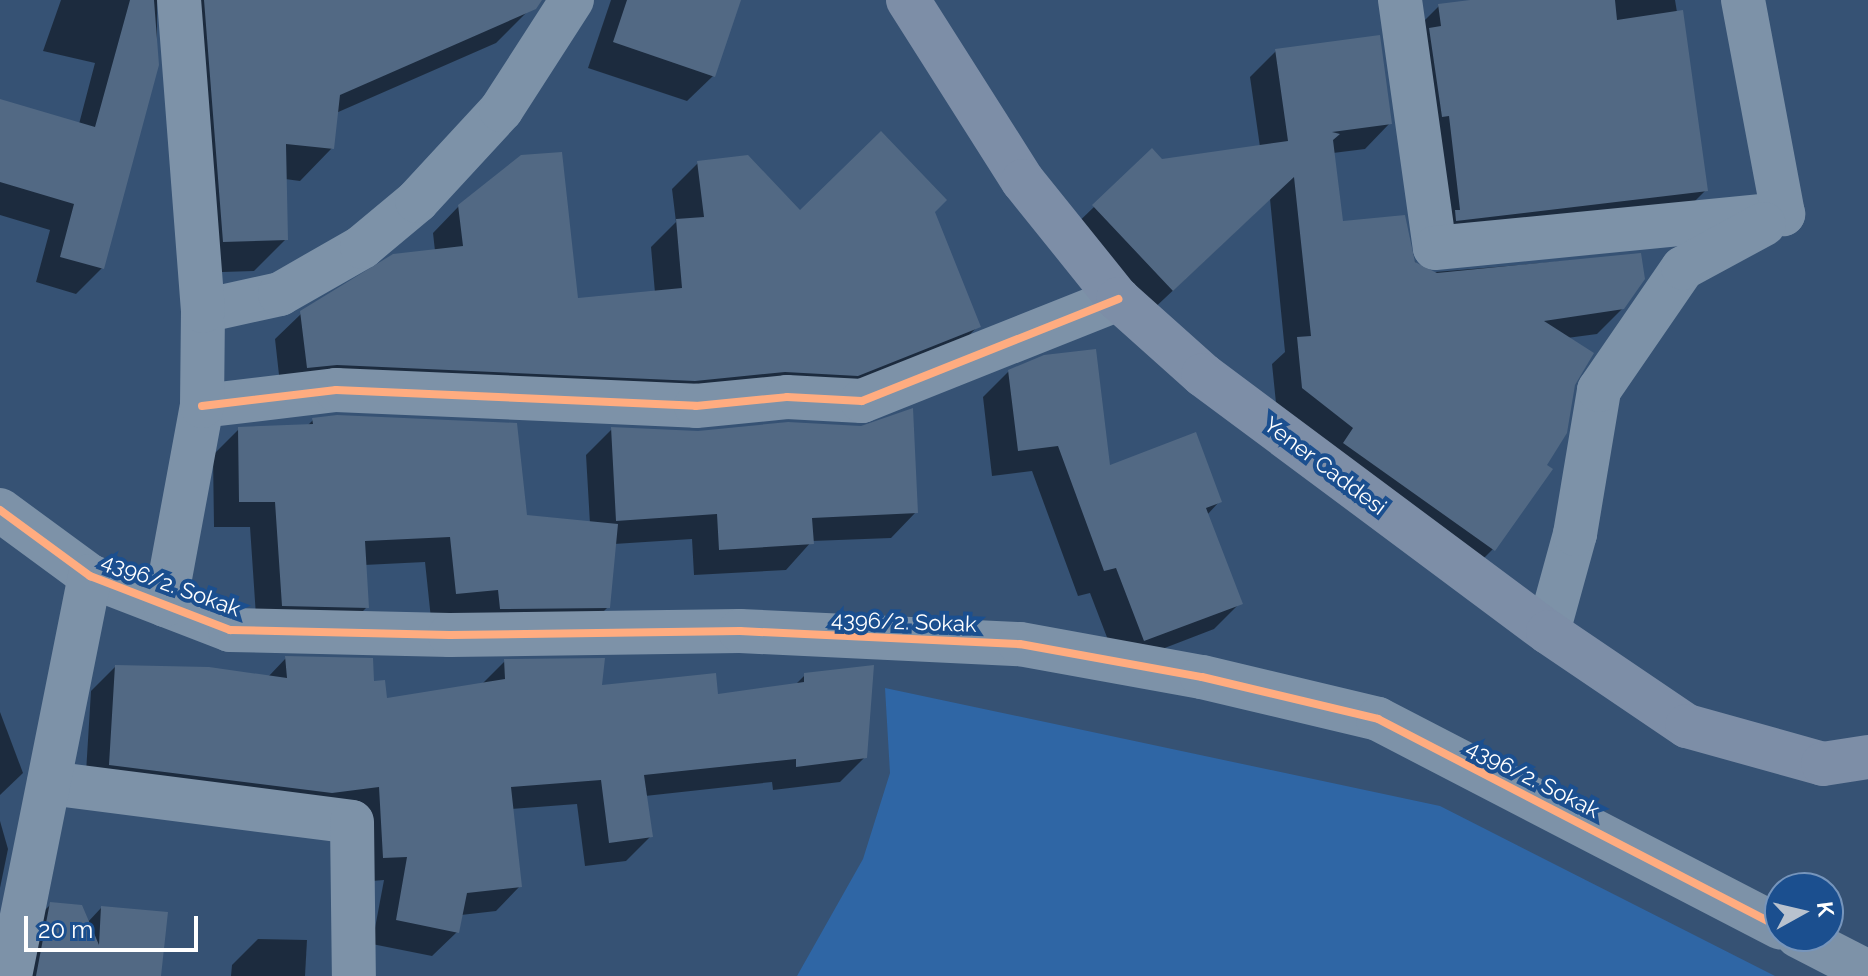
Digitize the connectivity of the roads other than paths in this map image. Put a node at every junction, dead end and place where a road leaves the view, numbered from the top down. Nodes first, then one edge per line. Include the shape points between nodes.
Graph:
1 (179, 0) edge
2 (572, 0) edge
3 (908, 0) edge
4 (1400, 0) edge
5 (1743, 0) edge
6 (1783, 214) junction
7 (1118, 299) junction
8 (203, 311) junction
9 (202, 406) junction
10 (0, 510) edge
11 (90, 576) junction
12 (165, 605) junction
13 (1548, 632) junction
14 (1868, 757) edge
15 (49, 783) junction
16 (1764, 919) edge
17 (1829, 952) edge
18 (1868, 972) edge
19 (10, 976) edge
20 (354, 976) edge

1 - 8 street
2 - 8 street via 501,110 417,201 362,247 280,294
3 - 7 main road, Yener Caddesi via 1023,181
4 - 6 street via 1435,248
5 - 6 street
6 - 13 street via 1683,268 1599,390 1575,534
7 - 9 street via 862,401 787,397 696,406 336,390
7 - 13 main road, Yener Caddesi via 1203,375
8 - 9 street
9 - 12 street
10 - 11 street, 4396/2. Sokak
11 - 12 street, 4396/2. Sokak
11 - 15 street
12 - 16 street, 4396/2. Sokak via 230,630 450,635 740,631 1020,644 1202,677 1378,719
13 - 14 main road, Yener Caddesi via 1687,726 1823,764
15 - 19 street
15 - 20 street via 352,822
17 - 18 street

